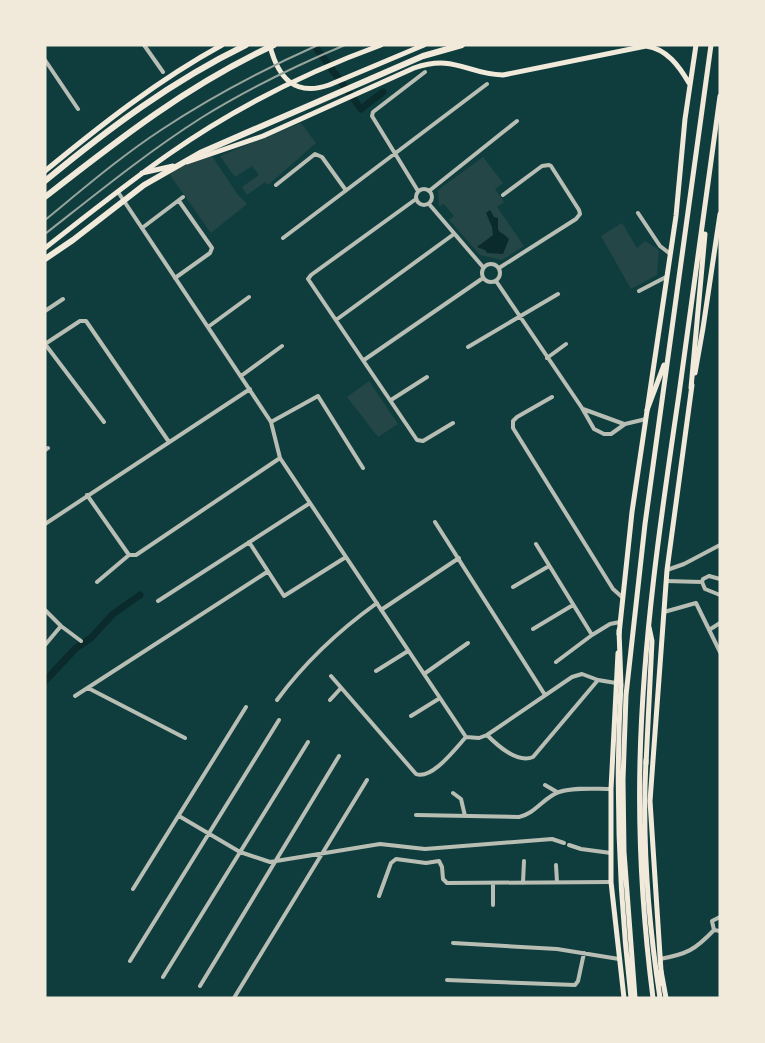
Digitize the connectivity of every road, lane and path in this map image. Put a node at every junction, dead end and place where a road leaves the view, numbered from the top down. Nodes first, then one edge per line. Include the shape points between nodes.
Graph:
1 (222, 45) edge
2 (246, 45) edge
3 (272, 45) edge
4 (381, 45) edge
5 (462, 45) edge
6 (696, 45) edge
7 (711, 45) edge
8 (146, 46) edge
9 (422, 46) edge
10 (45, 60) edge
11 (163, 72) dead end
12 (425, 72) dead end
13 (487, 84) dead end
14 (690, 85) junction
15 (720, 96) edge
16 (78, 109) dead end
17 (517, 121) dead end
18 (395, 152) junction
19 (45, 171) edge
20 (142, 173) junction
21 (45, 181) edge
22 (276, 185) dead end
23 (345, 189) junction
24 (418, 191) junction
25 (429, 191) junction
26 (118, 192) junction
27 (503, 195) dead end
28 (45, 197) edge
29 (416, 199) junction
30 (429, 204) junction
31 (705, 211) junction
32 (638, 213) dead end
33 (720, 214) edge
34 (142, 228) junction
35 (454, 234) junction
36 (718, 236) edge
37 (282, 238) dead end
38 (47, 247) edge
39 (669, 253) junction
40 (45, 259) edge
41 (483, 267) junction
42 (499, 268) junction
43 (175, 278) junction
44 (483, 278) junction
45 (666, 278) junction
46 (496, 280) junction
47 (639, 291) dead end
48 (558, 294) dead end
49 (249, 297) dead end
50 (63, 299) dead end
51 (45, 311) edge
52 (519, 316) junction
53 (336, 320) junction
54 (208, 327) junction
55 (45, 343) edge
56 (566, 344) dead end
57 (282, 346) dead end
58 (468, 347) dead end
59 (669, 352) junction
60 (547, 358) junction
61 (364, 360) junction
62 (241, 376) junction
63 (427, 377) dead end
64 (692, 388) junction
65 (250, 389) junction
66 (552, 397) dead end
67 (391, 400) junction
68 (582, 408) junction
69 (647, 410) junction
70 (646, 419) junction
71 (104, 422) dead end
72 (271, 422) junction
73 (453, 423) dead end
74 (625, 424) junction
75 (169, 442) junction
76 (280, 458) junction
77 (363, 468) dead end
78 (87, 495) junction
79 (310, 503) junction
80 (435, 522) dead end
81 (45, 524) edge
82 (249, 542) junction
83 (536, 544) dead end
84 (720, 545) edge
85 (129, 555) junction
86 (346, 557) junction
87 (459, 558) junction
88 (549, 566) junction
89 (667, 570) junction
90 (267, 572) junction
91 (720, 579) edge
92 (666, 581) junction
93 (97, 582) dead end
94 (702, 582) junction
95 (513, 587) dead end
96 (720, 595) edge
97 (622, 597) junction
98 (158, 601) dead end
99 (377, 603) junction
100 (573, 605) junction
101 (45, 610) edge
102 (381, 610) junction
103 (663, 612) junction
104 (620, 622) junction
105 (720, 623) edge
106 (61, 626) junction
107 (649, 626) junction
108 (533, 629) dead end
109 (709, 630) junction
110 (591, 635) junction
111 (81, 641) dead end
112 (468, 644) dead end
113 (45, 645) edge
114 (408, 651) junction
115 (720, 652) edge
116 (556, 662) dead end
117 (376, 670) dead end
118 (424, 674) junction
119 (332, 676) dead end
120 (598, 680) junction
121 (619, 684) junction
122 (87, 687) junction
123 (341, 688) junction
124 (545, 695) junction
125 (75, 696) dead end
126 (440, 698) junction
127 (277, 700) dead end
128 (330, 700) dead end
129 (246, 706) dead end
130 (411, 716) dead end
131 (279, 720) dead end
132 (621, 724) junction
133 (487, 735) junction
134 (466, 737) junction
135 (185, 738) dead end
136 (308, 742) dead end
137 (339, 756) dead end
138 (367, 780) dead end
139 (545, 785) dead end
140 (611, 789) junction
141 (557, 792) junction
142 (453, 793) dead end
143 (647, 809) junction
144 (416, 815) dead end
145 (179, 816) junction
146 (465, 816) junction
147 (209, 835) junction
148 (240, 852) junction
149 (612, 853) junction
150 (321, 856) junction
151 (524, 861) dead end
152 (275, 862) junction
153 (556, 865) dead end
154 (611, 882) junction
155 (493, 883) junction
156 (523, 883) junction
157 (557, 883) junction
158 (133, 889) dead end
159 (379, 896) dead end
160 (493, 905) dead end
161 (720, 917) edge
162 (714, 930) junction
163 (720, 932) edge
164 (453, 943) dead end
165 (584, 953) junction
166 (619, 959) junction
167 (660, 959) junction
168 (130, 960) dead end
169 (661, 971) junction
170 (163, 977) dead end
171 (447, 980) dead end
172 (200, 986) dead end
173 (234, 998) edge
174 (624, 998) edge
175 (630, 998) edge
176 (635, 998) edge
177 (653, 998) edge
178 (660, 998) edge
179 (666, 998) edge

1 - 19 main road via 145,92
2 - 21 highway via 171,86
3 - 9 main road via 276,65 285,79 313,89
3 - 28 highway via 164,106
4 - 20 main road via 236,112
5 - 40 highway via 371,78 168,170
6 - 14 main road
7 - 59 main road
8 - 11 street
10 - 16 street
12 - 18 street via 372,114
13 - 18 street
14 - 20 main road via 671,59 646,46 503,75 434,63 414,68 263,136
14 - 39 main road
15 - 31 main road
17 - 25 street
18 - 23 street
18 - 24 street
20 - 26 main road
22 - 23 street via 315,154 322,157
23 - 37 street
24 - 25 street
24 - 29 street
25 - 30 street
26 - 34 street
26 - 38 main road
27 - 42 street via 549,165 580,214
29 - 30 street via 423,205
29 - 53 street via 308,279
30 - 35 street
31 - 64 main road
31 - 107 main road
32 - 39 street
33 - 36 main road
34 - 43 street
34 - 43 street via 181,199 212,248
35 - 41 street
35 - 53 street
36 - 64 main road
39 - 45 main road
41 - 42 street via 493,264
41 - 44 street
42 - 46 street
43 - 54 street
44 - 46 street via 488,282
44 - 61 street
45 - 47 street
45 - 69 main road
46 - 52 street
48 - 52 street
49 - 54 street
50 - 51 street
52 - 58 street
52 - 60 street
53 - 61 street
54 - 62 street
55 - 71 street
55 - 75 street via 86,321
56 - 60 street
57 - 62 street
59 - 69 main road
59 - 132 main road
60 - 68 street
61 - 67 street
62 - 65 street
63 - 67 street
64 - 89 main road
65 - 72 street
65 - 75 street
66 - 97 street via 517,417 513,428 613,589
67 - 73 street via 421,442
68 - 74 street
68 - 74 street via 594,429 604,434 611,434
69 - 70 main road
70 - 74 street
70 - 97 main road
72 - 76 street
72 - 77 street via 318,396
75 - 78 street
76 - 79 street
76 - 85 street via 136,555
78 - 81 street
78 - 85 street
79 - 82 street
79 - 86 street
80 - 87 street
82 - 90 street
82 - 98 street
83 - 88 street
84 - 89 street
85 - 93 street
86 - 90 street via 284,596
86 - 99 street
87 - 102 street
87 - 124 street
88 - 95 street
88 - 100 street
89 - 92 main road
90 - 122 street
91 - 94 street via 709,576
92 - 94 street
92 - 103 main road
94 - 96 street via 705,589
97 - 104 main road
99 - 102 street
99 - 127 street via 322,647
100 - 108 street
100 - 110 street
101 - 106 street
102 - 114 street
103 - 109 street via 696,603
103 - 143 main road
104 - 110 street
104 - 121 main road
105 - 109 street
106 - 111 street
106 - 113 street
107 - 143 main road via 652,641
107 - 177 main road via 640,761 640,849
109 - 115 street
110 - 116 street
112 - 118 street
114 - 117 street
114 - 118 street
118 - 126 street
119 - 123 street
120 - 121 street
120 - 124 street via 576,675
120 - 133 street via 529,759 518,757
121 - 132 main road
121 - 140 main road
122 - 125 street
122 - 135 street
123 - 128 street
123 - 134 street via 421,776 430,774
124 - 133 street
126 - 130 street
126 - 134 street
129 - 145 street
131 - 147 street
132 - 175 main road via 617,833
132 - 176 main road via 624,852
133 - 134 street
136 - 148 street
137 - 152 street
138 - 150 street
139 - 141 street
140 - 141 street
140 - 149 main road
141 - 146 street via 525,816
142 - 146 street via 461,799
143 - 167 main road
143 - 178 main road via 653,955
144 - 146 street
145 - 147 street
145 - 158 street
147 - 148 street
147 - 168 street
148 - 152 street
148 - 170 street
149 - 150 street via 581,849 552,839 425,849 380,844
149 - 154 main road
150 - 152 street
150 - 173 street
151 - 156 street
152 - 172 street
153 - 157 street
154 - 157 street
154 - 166 main road
155 - 156 street
155 - 159 street via 447,883 439,861 396,859
155 - 160 street
156 - 157 street
161 - 162 street via 712,921
162 - 163 street
162 - 167 street via 689,952
164 - 165 street
165 - 166 street
165 - 171 street via 575,985
166 - 174 main road
167 - 169 main road
169 - 178 main road
169 - 179 main road

